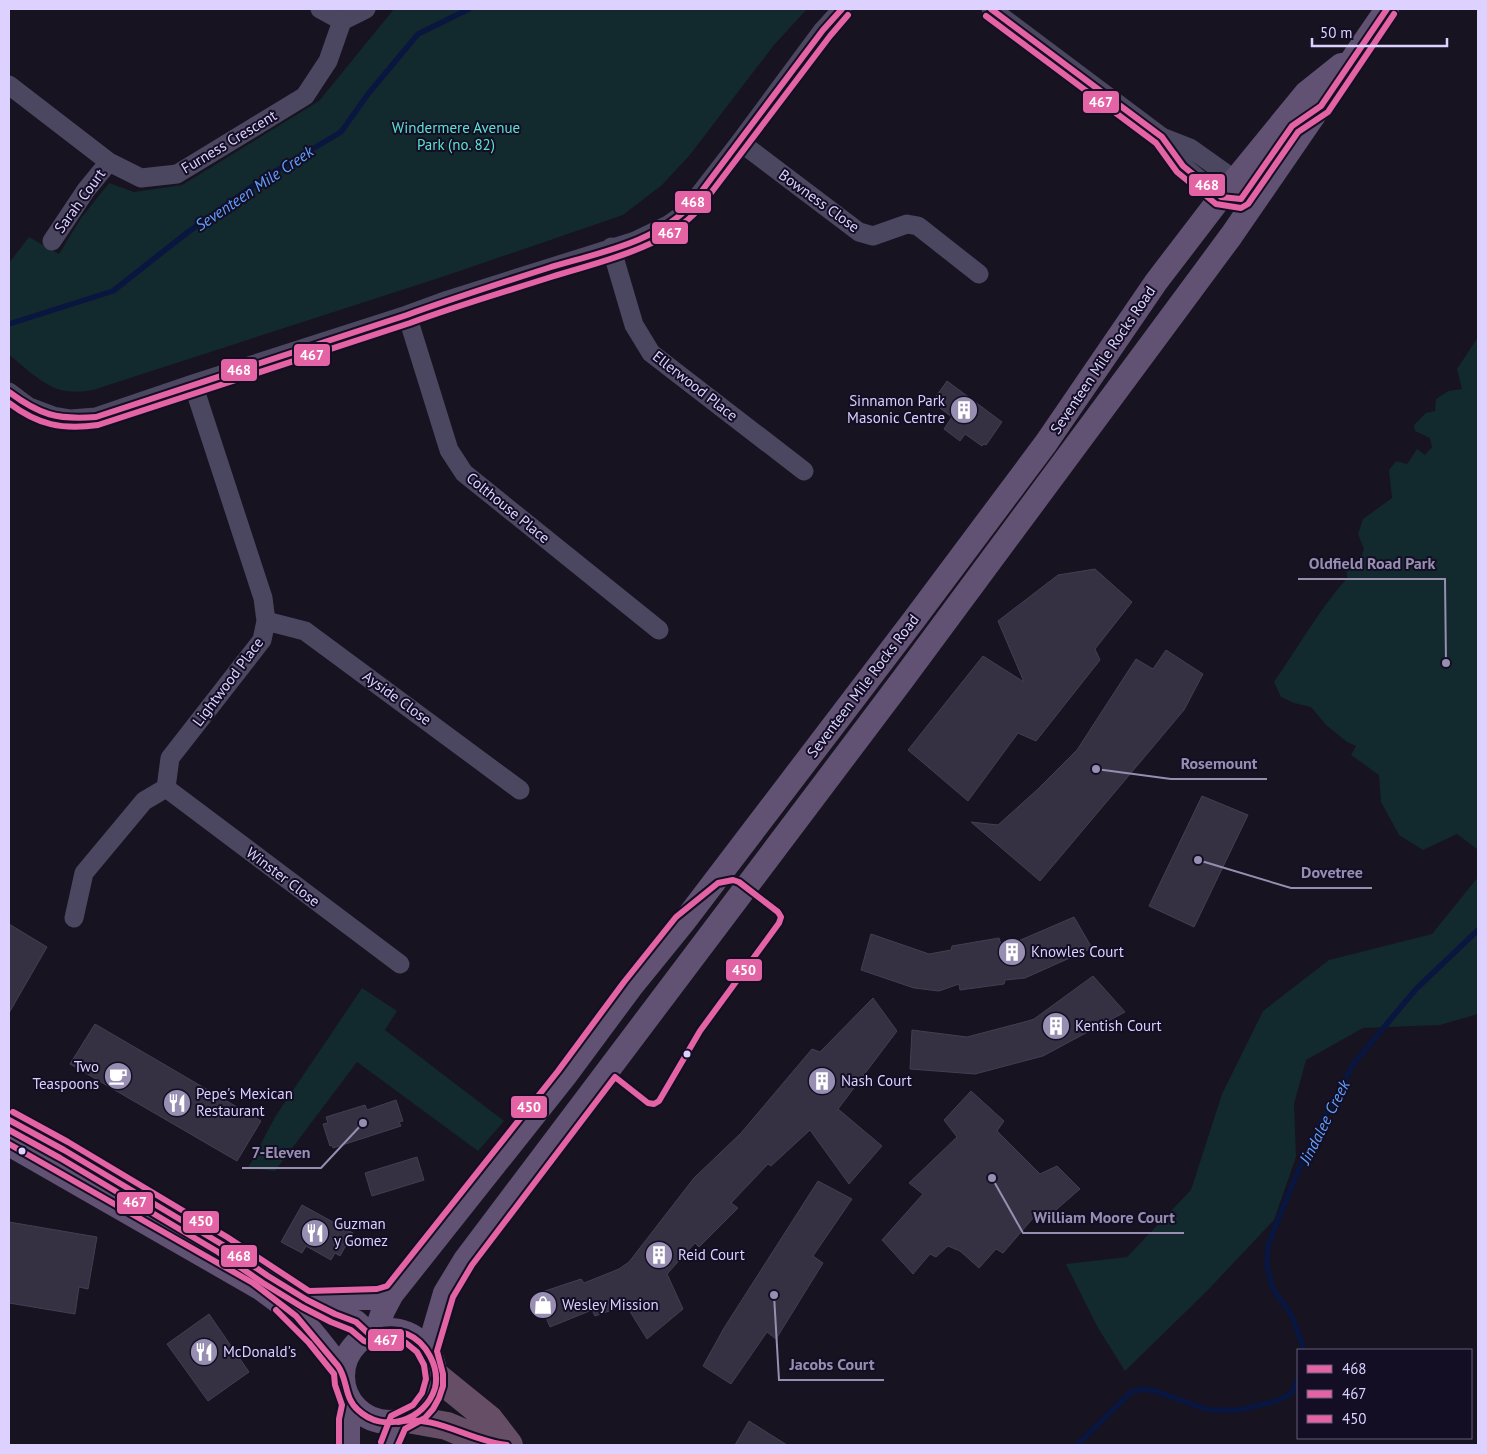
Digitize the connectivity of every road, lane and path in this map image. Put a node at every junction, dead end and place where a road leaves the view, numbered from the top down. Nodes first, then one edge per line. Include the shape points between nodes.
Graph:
1 (320, 9) edge
2 (366, 9) edge
3 (842, 9) edge
4 (991, 9) edge
5 (1387, 9) edge
6 (342, 21) junction
7 (1360, 50) junction
8 (9, 85) edge
9 (740, 142) junction
10 (109, 162) junction
11 (1237, 196) junction
12 (52, 240) dead end
13 (611, 248) junction
14 (979, 274) dead end
15 (407, 315) junction
16 (193, 384) junction
17 (9, 392) edge
18 (804, 472) dead end
19 (266, 620) junction
20 (659, 630) dead end
21 (166, 788) junction
22 (520, 790) dead end
23 (74, 918) dead end
24 (400, 964) dead end
25 (9, 1120) edge
26 (9, 1144) edge
27 (392, 1294) junction
28 (307, 1300) junction
29 (373, 1333) junction
30 (432, 1364) junction
31 (343, 1372) junction
32 (352, 1404) junction
33 (403, 1421) junction
34 (348, 1445) edge
35 (389, 1445) edge
36 (508, 1445) edge

1 - 6 street
2 - 6 street
3 - 9 street
4 - 11 street via 1162,137 1183,166
5 - 7 main road, Seventeen Mile Rocks Road
6 - 10 street, Furness Crescent via 328,62 305,96 177,174 141,178
7 - 11 main road, Seventeen Mile Rocks Road via 1321,106
7 - 11 main road, Seventeen Mile Rocks Road via 1306,92
8 - 10 street, Furness Crescent
9 - 13 street via 681,216 655,232
9 - 14 street, Bowness Close via 859,232 873,236 906,224 918,226
10 - 12 street, Sarah Court
11 - 27 main road, Seventeen Mile Rocks Road via 1156,282 1046,443 910,625 683,924
11 - 30 main road, Seventeen Mile Rocks Road via 903,679 465,1260 445,1293
13 - 15 street
13 - 18 street, Ellerwood Place via 634,324 651,354
15 - 16 street
15 - 20 street, Colthouse Place via 449,450 464,473
16 - 17 street via 86,419 46,414 29,407
16 - 19 street, Lightwood Place via 263,598
19 - 21 street, Lightwood Place via 262,640 170,758
19 - 22 street, Ayside Close via 305,631
21 - 23 street via 144,801 84,873
21 - 24 street, Winster Close
25 - 28 main road via 223,1245
26 - 31 main road via 260,1288 300,1320
27 - 28 main road via 378,1298
27 - 29 main road, Seventeen Mile Rocks Road
28 - 29 main road
29 - 30 main road via 391,1330 406,1333 418,1340
29 - 31 main road via 356,1343 347,1356
30 - 33 main road via 434,1390 428,1402 419,1412
30 - 36 highway via 489,1419
31 - 32 main road via 346,1394
32 - 33 main road via 372,1420 385,1423
32 - 34 main road
33 - 35 main road
33 - 36 highway via 447,1426 480,1440

